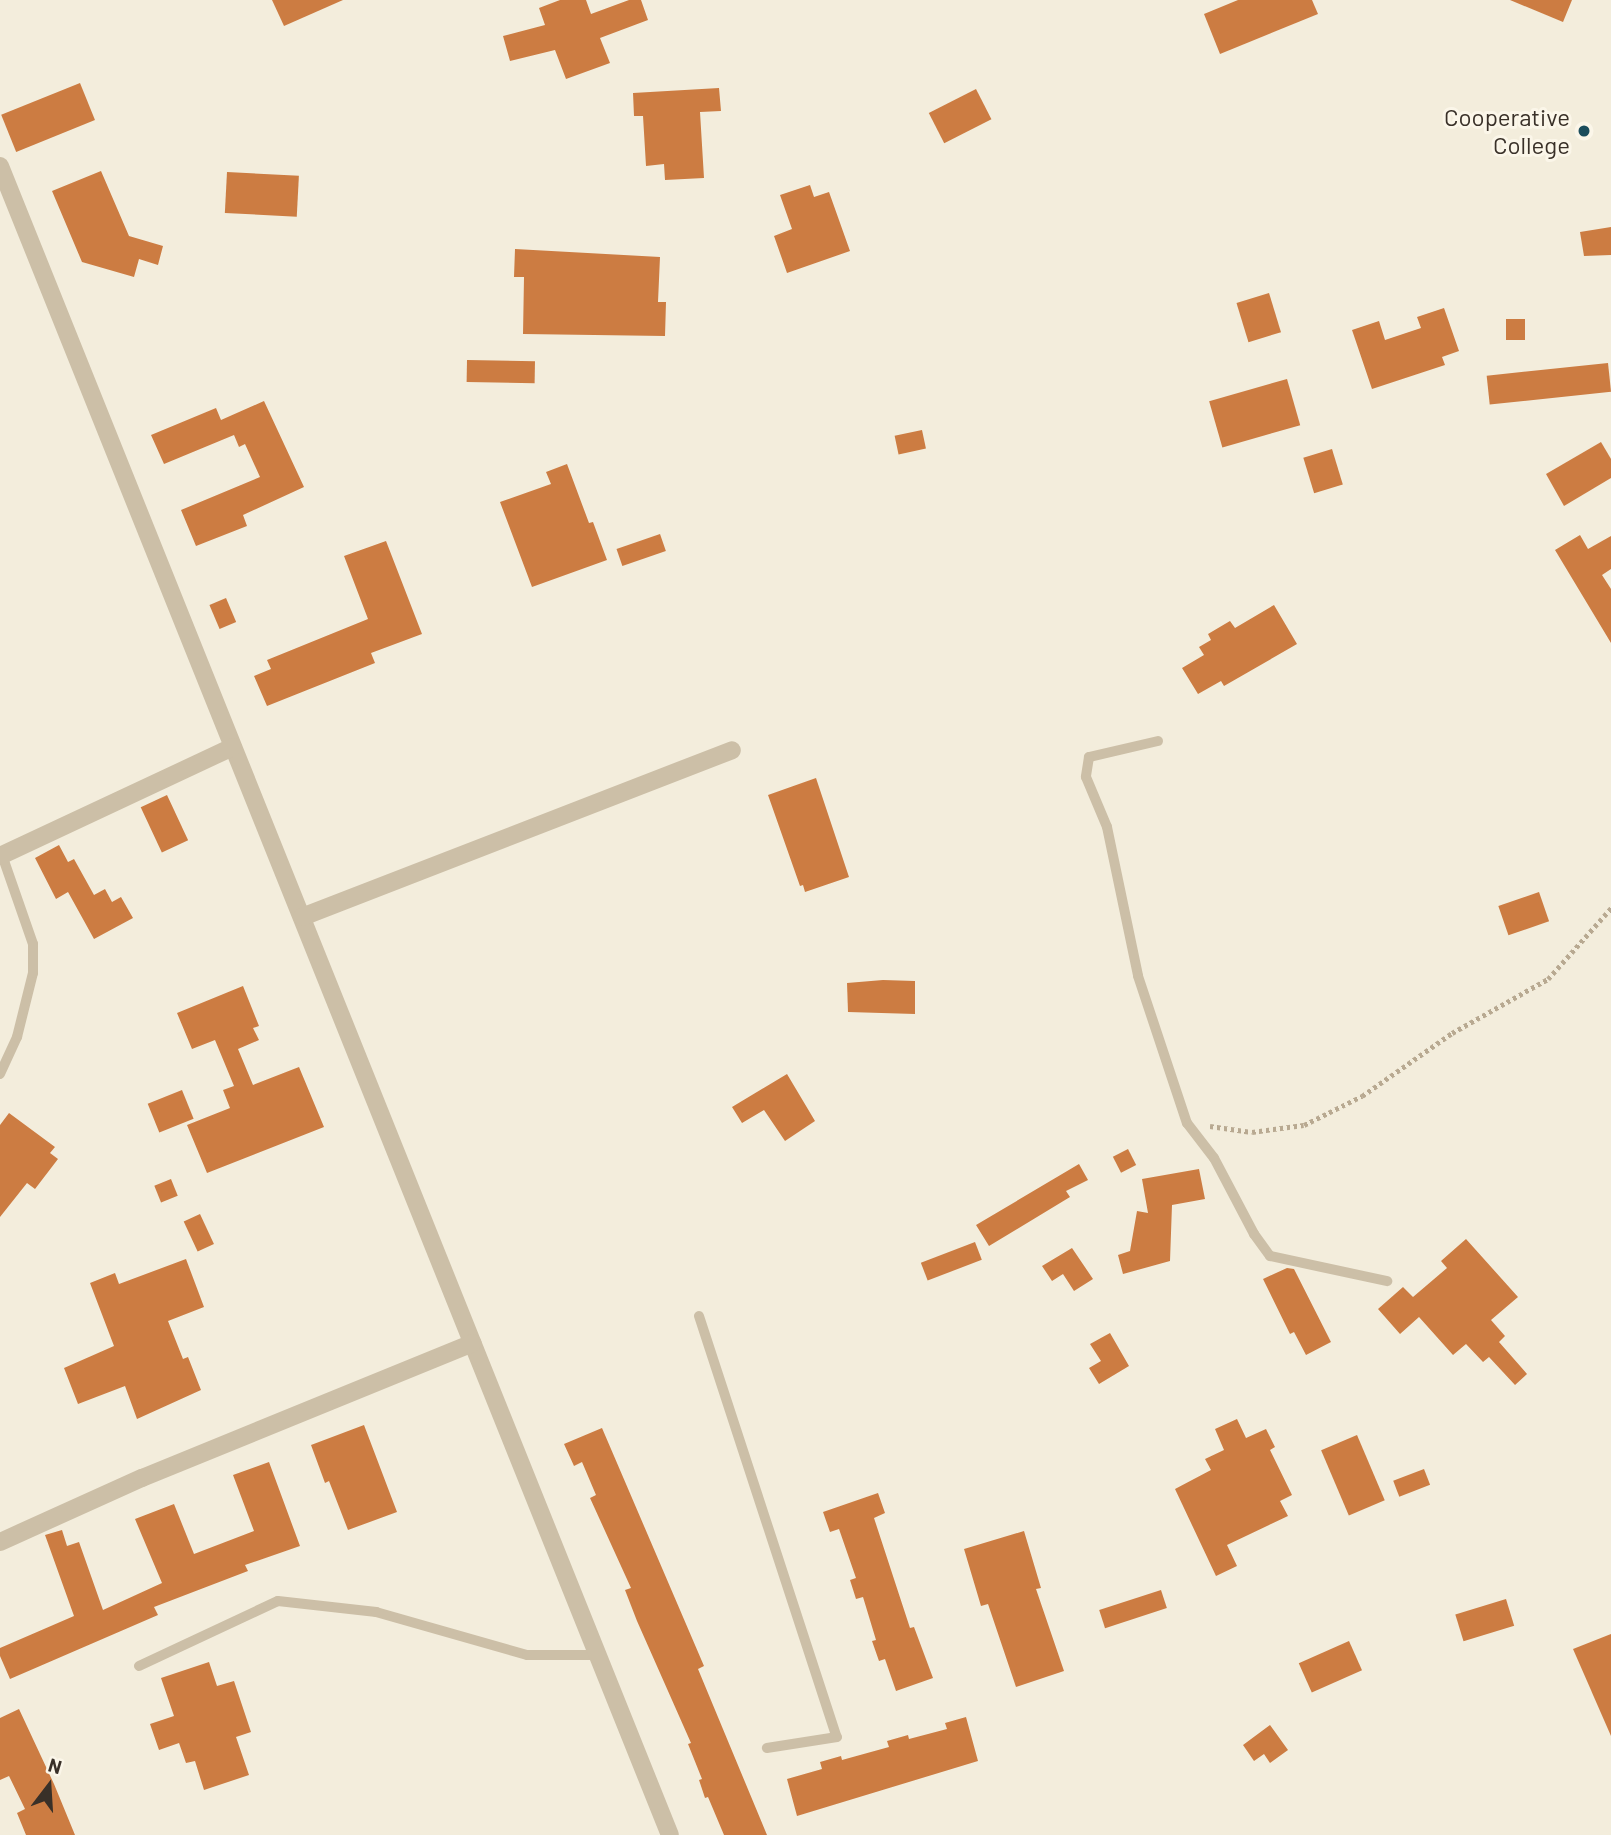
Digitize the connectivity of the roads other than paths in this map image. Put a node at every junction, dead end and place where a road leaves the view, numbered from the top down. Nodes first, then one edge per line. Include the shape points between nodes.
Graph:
1 (0, 166) edge
2 (1158, 741) dead end
3 (233, 747) junction
4 (732, 750) dead end
5 (1, 856) edge
6 (302, 917) junction
7 (0, 1074) edge
8 (1387, 1281) dead end
9 (698, 1317) dead end
10 (472, 1343) junction
11 (0, 1542) edge
12 (598, 1655) junction
13 (139, 1665) dead end
14 (767, 1748) dead end
15 (670, 1835) edge

1 - 3 street
2 - 8 lane via 1089,757 1086,777 1107,827 1138,976 1187,1124 1214,1158 1270,1256
3 - 5 street
3 - 6 street
4 - 6 street
5 - 7 lane via 33,944 33,973 17,1037
6 - 10 street
9 - 14 lane via 837,1737
10 - 11 street via 142,1478
10 - 12 street
12 - 13 lane via 527,1655 376,1612 278,1601
12 - 15 street

